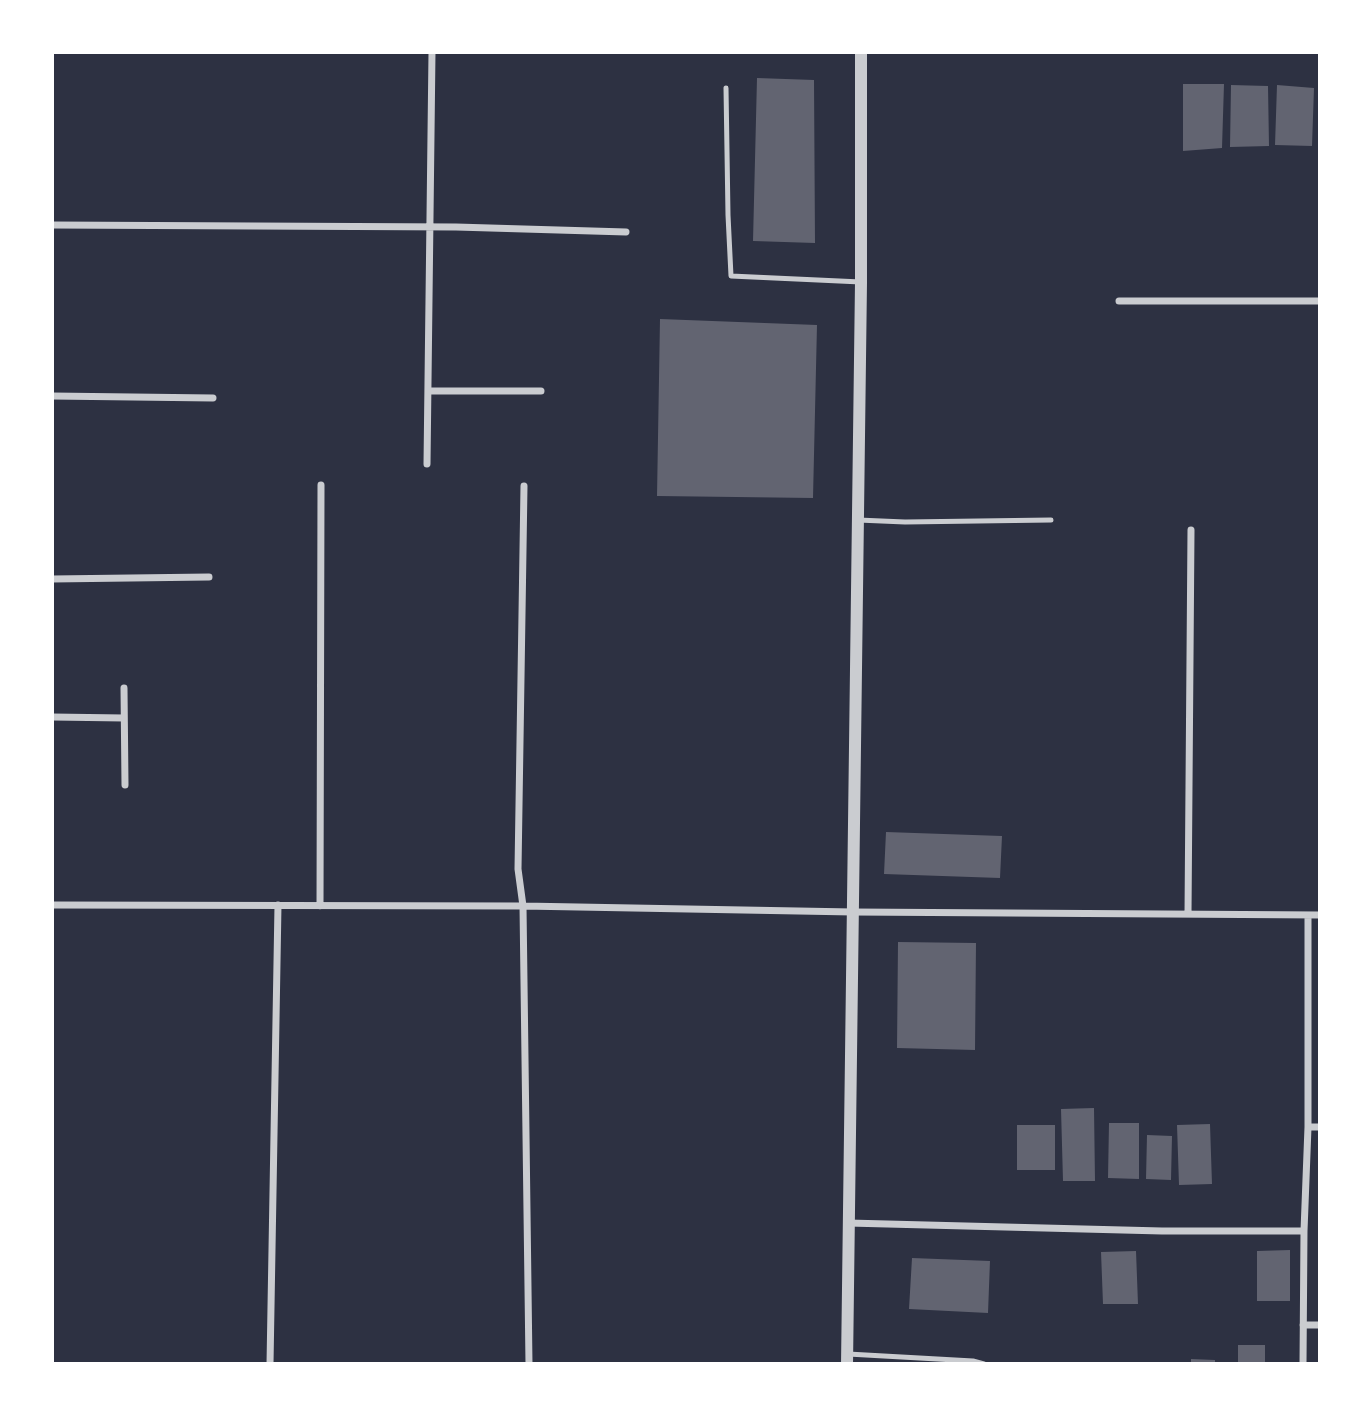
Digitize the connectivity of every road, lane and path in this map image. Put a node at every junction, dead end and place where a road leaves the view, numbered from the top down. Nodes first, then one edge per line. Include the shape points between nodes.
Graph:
1 (432, 52) edge
2 (861, 52) edge
3 (726, 88) dead end
4 (52, 225) edge
5 (429, 227) junction
6 (626, 232) dead end
7 (862, 282) junction
8 (1119, 301) dead end
9 (1320, 301) edge
10 (428, 391) junction
11 (541, 391) dead end
12 (52, 396) edge
13 (213, 398) dead end
14 (427, 464) dead end
15 (321, 485) dead end
16 (524, 486) dead end
17 (858, 520) junction
18 (1051, 520) dead end
19 (1191, 530) dead end
20 (209, 577) dead end
21 (52, 579) edge
22 (124, 688) dead end
23 (52, 717) edge
24 (124, 718) junction
25 (125, 785) dead end
26 (52, 905) edge
27 (278, 905) junction
28 (320, 906) junction
29 (523, 906) junction
30 (853, 912) junction
31 (1188, 914) junction
32 (1308, 915) junction
33 (1320, 915) edge
34 (1308, 1127) junction
35 (1320, 1127) edge
36 (848, 1223) junction
37 (1304, 1231) junction
38 (1303, 1325) junction
39 (1320, 1325) edge
40 (847, 1359) edge
41 (271, 1363) edge
42 (529, 1363) edge
43 (984, 1363) edge
44 (1303, 1363) edge

1 - 5 street
2 - 7 street
3 - 7 lane via 731,276
4 - 5 street
5 - 6 street
5 - 10 street
7 - 17 street
8 - 9 street
10 - 11 street
10 - 14 street
12 - 13 street
15 - 28 street
16 - 29 street via 518,869
17 - 18 lane
17 - 30 street
19 - 31 street
20 - 21 street
22 - 24 street
23 - 24 street
24 - 25 street
26 - 27 street
27 - 28 street
27 - 41 street
28 - 29 street
29 - 30 street
29 - 42 street
30 - 31 street
30 - 36 street
31 - 32 street
32 - 33 street
32 - 34 street
34 - 35 street
34 - 37 street
36 - 37 street
36 - 40 street
37 - 38 street
38 - 39 street
38 - 44 street
40 - 43 lane

